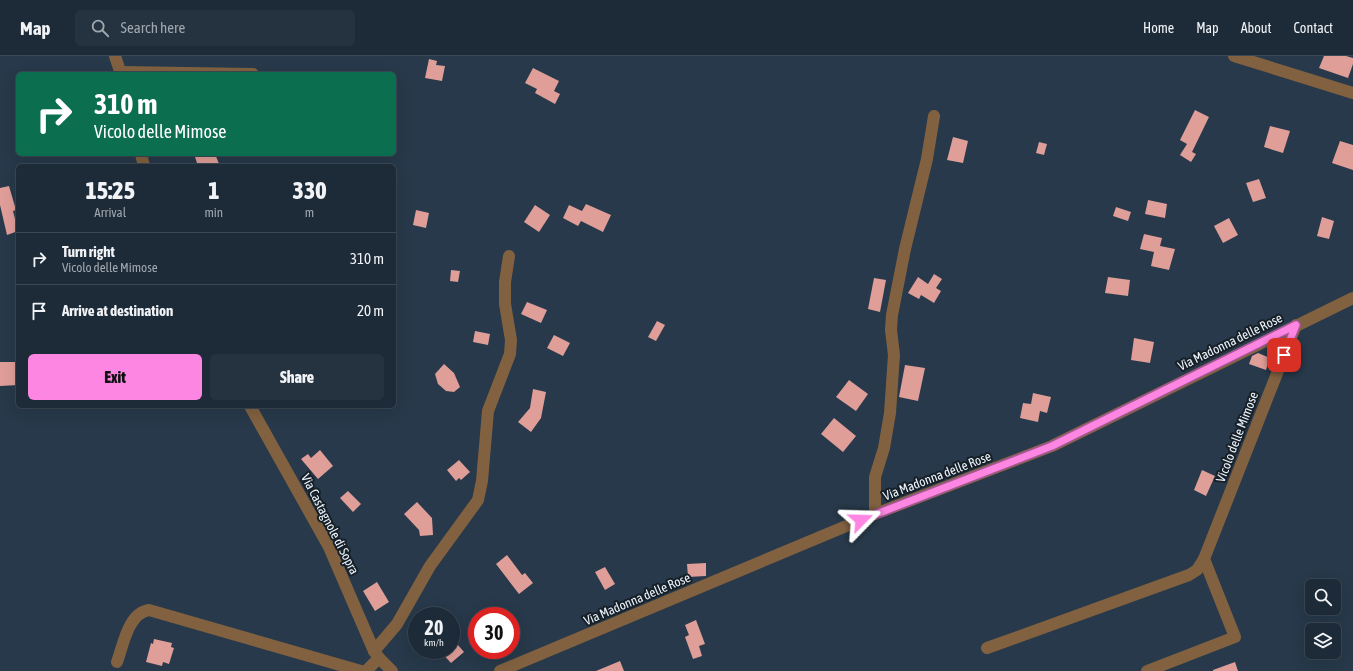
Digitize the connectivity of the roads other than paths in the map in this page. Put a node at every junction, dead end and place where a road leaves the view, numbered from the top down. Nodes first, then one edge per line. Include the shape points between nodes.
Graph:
1 (115, 56) edge
2 (1240, 57) edge
3 (121, 72) edge
4 (1353, 93) edge
5 (934, 116) dead end
6 (509, 256) dead end
7 (1353, 298) edge
8 (1296, 325) junction
9 (251, 408) edge
10 (875, 514) junction
11 (1204, 559) junction
12 (987, 648) dead end
13 (376, 655) junction
14 (117, 662) dead end
15 (361, 671) edge
16 (366, 671) edge
17 (392, 671) edge
18 (500, 671) edge
19 (1147, 671) edge

1 - 3 street
2 - 4 street
5 - 10 street via 927,159 892,315 894,355 890,413 884,448 875,478
6 - 13 street via 505,304 511,340 510,354 488,411 478,500 430,566
7 - 8 street, Via Madonna delle Rose
8 - 10 street, Via Madonna delle Rose via 1067,439
8 - 11 street, Vicolo delle Mimose
9 - 13 street, Via Castagnole di Sopra via 329,547
10 - 18 street, Via Madonna delle Rose
11 - 12 street, Vicolo delle Mimose via 1197,570 1189,575
11 - 19 street via 1235,637
13 - 16 street
13 - 17 street
14 - 15 street via 131,623 140,613 149,610

